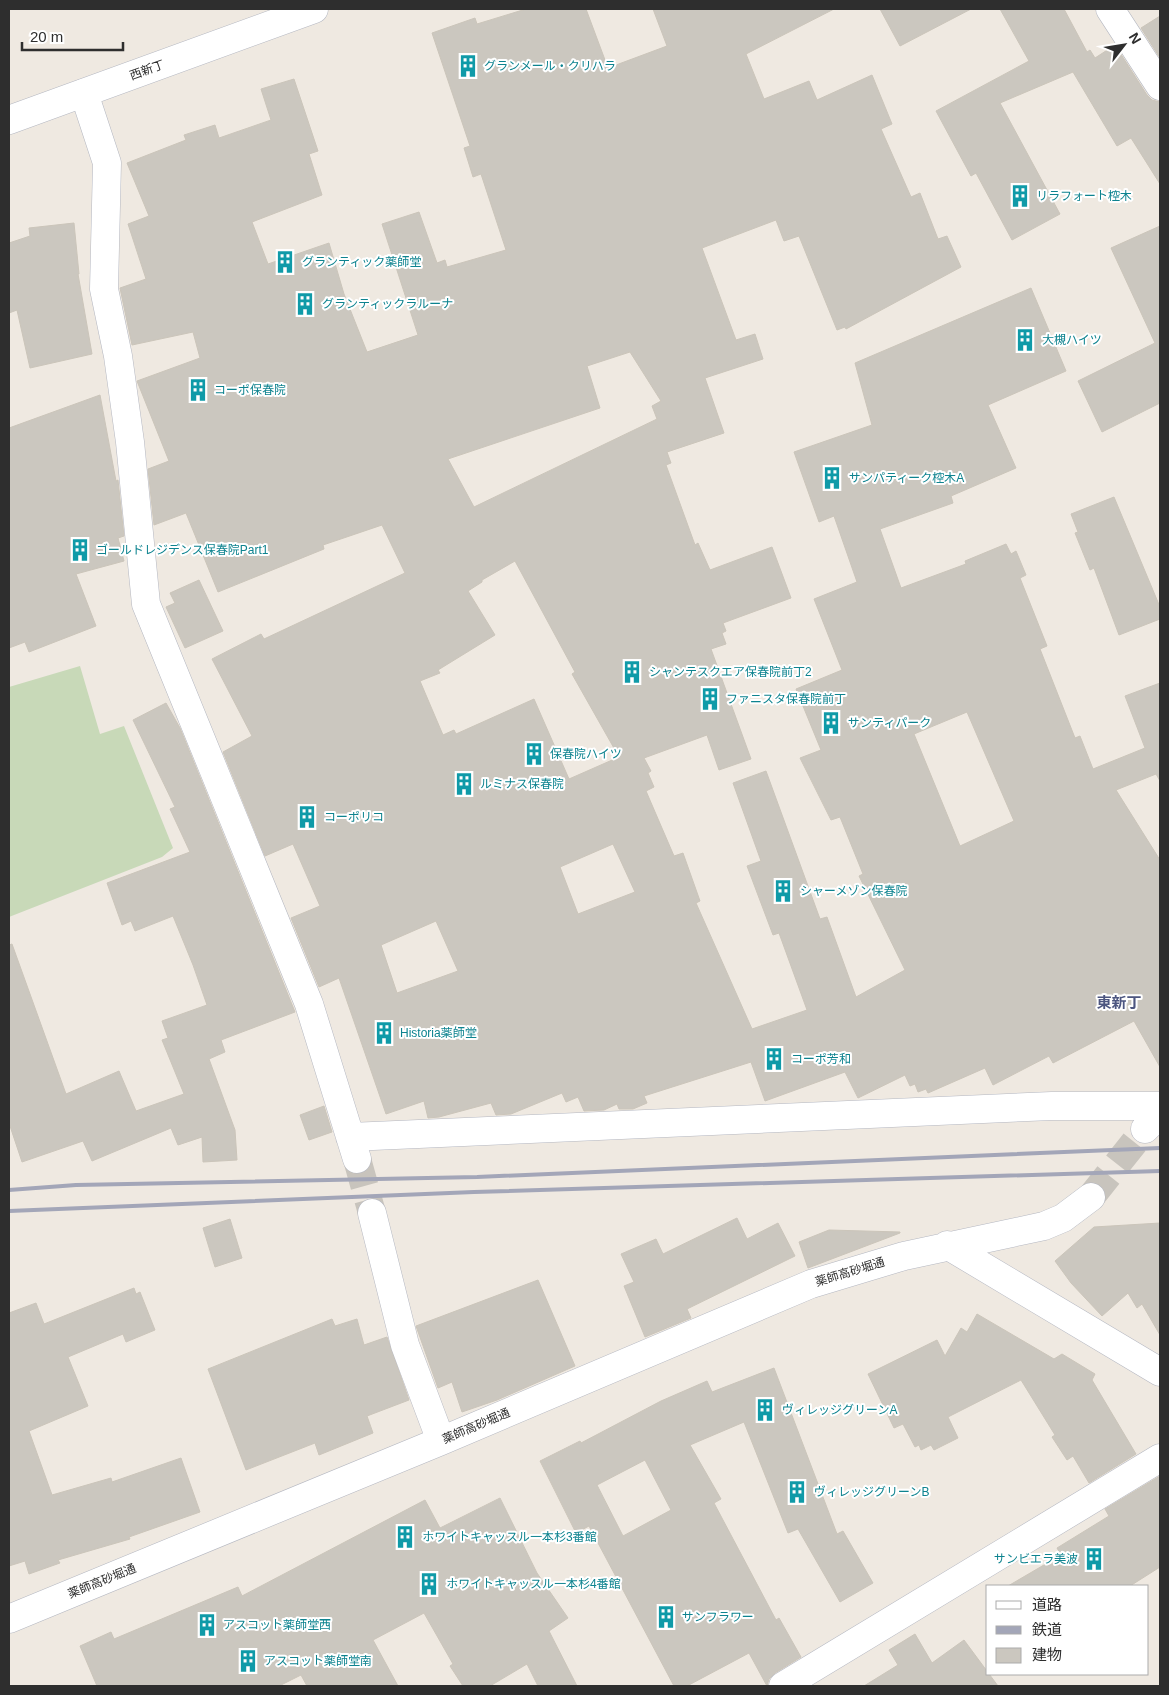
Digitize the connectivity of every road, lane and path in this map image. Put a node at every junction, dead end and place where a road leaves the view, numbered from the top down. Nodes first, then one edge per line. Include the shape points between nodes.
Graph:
1 (314, 9) edge
2 (1110, 9) edge
3 (1160, 86) edge
4 (84, 93) junction
5 (9, 120) edge
6 (1160, 1106) edge
7 (1090, 1197) tunnel mouth
8 (372, 1213) tunnel mouth
9 (947, 1245) junction
10 (1160, 1372) edge
11 (441, 1441) junction
12 (1160, 1458) edge
13 (9, 1619) edge
14 (783, 1686) edge

1 - 4 street, 西新丁
2 - 3 street
4 - 5 street, 西新丁
4 - 6 street via 107,163 104,289 118,356 146,604 309,1004 354,1148 1052,1106
7 - 9 street, 薬師高砂堀通 via 1063,1218 1044,1226
8 - 11 street via 405,1346
9 - 10 street
9 - 11 street, 薬師高砂堀通 via 811,1284
11 - 13 street, 薬師高砂堀通
12 - 14 street

